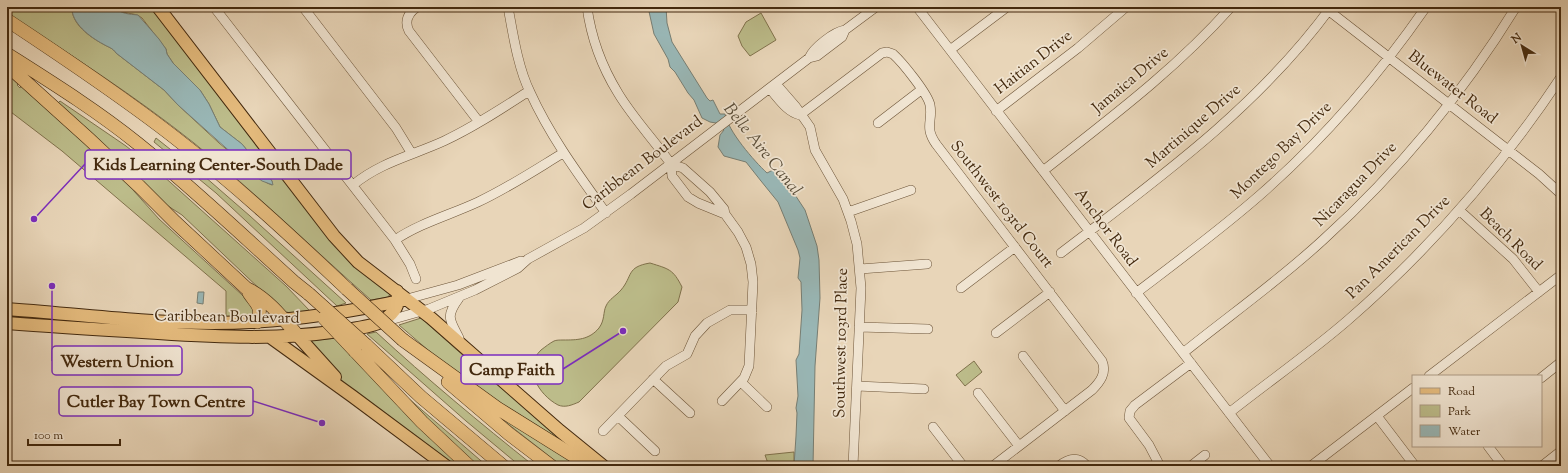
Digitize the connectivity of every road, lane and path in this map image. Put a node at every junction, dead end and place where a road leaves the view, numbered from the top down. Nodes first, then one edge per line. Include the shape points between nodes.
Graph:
1 (158, 7) edge
2 (214, 7) edge
3 (303, 7) edge
4 (417, 7) edge
5 (508, 7) edge
6 (587, 7) edge
7 (876, 7) edge
8 (917, 7) edge
9 (1007, 7) edge
10 (1126, 7) edge
11 (1231, 7) edge
12 (1426, 7) edge
13 (1516, 7) edge
14 (1328, 8) edge
15 (7, 20) edge
16 (950, 50) junction
17 (7, 54) edge
18 (1389, 58) junction
19 (7, 65) edge
20 (1561, 77) edge
21 (773, 86) junction
22 (922, 90) junction
23 (529, 91) junction
24 (1449, 104) junction
25 (996, 111) junction
26 (800, 114) junction
27 (479, 122) junction
28 (878, 123) dead end
29 (1509, 151) junction
30 (563, 153) junction
31 (412, 154) junction
32 (671, 164) junction
33 (1042, 171) junction
34 (692, 178) junction
35 (353, 185) junction
36 (681, 188) junction
37 (911, 190) dead end
38 (1561, 194) edge
39 (1459, 210) junction
40 (848, 212) junction
41 (606, 213) junction
42 (725, 214) junction
43 (1090, 232) junction
44 (395, 240) junction
45 (1014, 247) junction
46 (1061, 253) dead end
47 (528, 259) junction
48 (927, 264) dead end
49 (860, 269) junction
50 (1561, 275) edge
51 (416, 279) dead end
52 (246, 288) junction
53 (961, 288) dead end
54 (1050, 292) junction
55 (1539, 292) junction
56 (1136, 293) junction
57 (401, 297) junction
58 (459, 297) junction
59 (7, 309) edge
60 (752, 310) junction
61 (423, 311) junction
62 (326, 316) junction
63 (100, 317) junction
64 (285, 320) junction
65 (155, 321) junction
66 (257, 322) junction
67 (7, 323) edge
68 (380, 323) junction
69 (859, 326) junction
70 (928, 329) dead end
71 (100, 330) junction
72 (157, 333) junction
73 (996, 333) dead end
74 (298, 336) junction
75 (270, 337) junction
76 (402, 340) junction
77 (462, 345) junction
78 (360, 348) junction
79 (1183, 353) junction
80 (1023, 356) dead end
81 (1561, 362) edge
82 (1191, 363) junction
83 (1432, 375) edge
84 (1542, 377) edge
85 (653, 379) junction
86 (740, 382) junction
87 (857, 386) junction
88 (924, 389) dead end
89 (1412, 389) edge
90 (978, 392) dead end
91 (352, 396) junction
92 (722, 401) dead end
93 (767, 408) dead end
94 (1065, 411) junction
95 (690, 413) dead end
96 (1229, 413) junction
97 (618, 416) junction
98 (1377, 416) junction
99 (933, 427) dead end
100 (603, 431) dead end
101 (1019, 446) junction
102 (1489, 447) edge
103 (655, 451) dead end
104 (1561, 451) edge
105 (1205, 455) dead end
106 (446, 466) edge
107 (469, 466) edge
108 (503, 466) edge
109 (551, 466) edge
110 (590, 466) edge
111 (603, 466) edge
112 (853, 466) edge
113 (963, 466) edge
114 (993, 466) edge
115 (1060, 466) edge
116 (1087, 466) edge
117 (1160, 466) edge
118 (1191, 466) edge
119 (1270, 466) edge
120 (1312, 466) edge
121 (1415, 466) edge
122 (1503, 466) edge
123 (1542, 466) edge

1 - 57 main road via 334,236 358,262
2 - 35 street
3 - 31 street via 396,128
4 - 27 street via 407,19 410,32
5 - 23 street via 515,45
6 - 32 street via 595,42 612,82 623,101
7 - 21 street, Caribbean Boulevard via 845,30 842,37 829,47 817,56 809,58
8 - 16 street, Anchor Road
9 - 16 street
10 - 25 street, Haitian Drive via 1078,48
11 - 33 street, Jamaica Drive via 1188,52 1151,85
12 - 18 street, Montego Bay Drive
13 - 24 street, Nicaragua Drive
14 - 18 street, Bluewater Road
14 - 43 street, Martinique Drive via 1292,55 1240,109 1178,164
15 - 76 highway, bridge via 175,137 254,204
16 - 25 street, Anchor Road
17 - 78 highway, bridge via 92,110 189,186 294,282
18 - 24 street, Bluewater Road
18 - 56 street, Montego Bay Drive via 1331,126 1275,182
19 - 52 highway
20 - 29 street, Pan American Drive
21 - 26 street, Southwest 103rd Place
21 - 32 street, Caribbean Boulevard
22 - 26 street, Southwest 103rd Court via 896,56 889,52 880,55
22 - 28 street
22 - 45 street, Southwest 103rd Court via 931,111 929,126 933,140
23 - 27 street
23 - 30 street
24 - 29 street, Bluewater Road
24 - 79 street, Nicaragua Drive via 1397,166 1324,239 1274,282
25 - 33 street, Anchor Road
26 - 40 street, Southwest 103rd Place via 812,130 814,150 833,180
27 - 31 street
29 - 38 street, Bluewater Road
29 - 39 street, Pan American Drive
30 - 41 street
30 - 44 street via 503,189 415,228
31 - 35 street via 376,168
32 - 34 street via 683,168
32 - 36 street via 672,176
32 - 41 street, Caribbean Boulevard
33 - 43 street, Anchor Road
34 - 36 street
34 - 42 street via 710,192
35 - 44 street
36 - 42 street via 688,197
37 - 40 street
39 - 55 street, Beach Road via 1513,259
39 - 96 street, Pan American Drive via 1403,269 1349,318
40 - 49 street, Southwest 103rd Place via 857,244
41 - 47 street, Caribbean Boulevard
42 - 60 street via 741,237 751,264
43 - 46 street, Martinique Drive
43 - 56 street, Anchor Road
44 - 51 street
45 - 53 street
45 - 54 street, Southwest 103rd Court
47 - 57 street, Caribbean Boulevard via 458,285
47 - 58 street, Caribbean Boulevard via 506,274
48 - 49 street
49 - 69 street, Southwest 103rd Place
50 - 55 street
52 - 64 highway via 259,295
52 - 66 highway via 260,308
54 - 73 street
54 - 94 street, Southwest 103rd Court via 1099,356 1104,367 1103,374 1092,390
55 - 83 street
56 - 79 street, Anchor Road
57 - 61 main road
57 - 62 main road, Caribbean Boulevard
57 - 68 main road via 394,311
58 - 61 street, Caribbean Boulevard
58 - 77 street via 452,308 450,319
59 - 63 main road, Caribbean Boulevard
60 - 85 street via 730,310 710,320 695,336 687,354 667,364
60 - 86 street via 749,366
61 - 68 street, Caribbean Boulevard
61 - 77 main road
62 - 64 main road, Caribbean Boulevard
62 - 74 main road
63 - 65 main road, Caribbean Boulevard
63 - 71 main road
64 - 66 main road, Caribbean Boulevard
64 - 74 highway
65 - 66 main road, Caribbean Boulevard
65 - 72 main road
67 - 71 main road, Caribbean Boulevard
68 - 74 main road, Caribbean Boulevard
69 - 70 street
69 - 87 street, Southwest 103rd Place
71 - 72 main road, Caribbean Boulevard
72 - 75 main road, Caribbean Boulevard
74 - 75 main road, Caribbean Boulevard
74 - 91 main road
75 - 91 main road
76 - 109 highway via 456,390
76 - 110 highway via 497,408
77 - 111 main road
78 - 107 highway via 422,422
78 - 108 highway
79 - 82 street, Anchor Road
80 - 94 street
81 - 84 street
82 - 96 street, Anchor Road
82 - 117 street via 1130,411 1130,420 1149,445
85 - 95 street
85 - 97 street
86 - 92 street
86 - 93 street
87 - 88 street
87 - 112 street, Southwest 103rd Place
89 - 98 street
90 - 101 street
91 - 106 main road
94 - 101 street
96 - 119 street, Anchor Road
97 - 100 street
97 - 103 street
98 - 120 street
98 - 121 street
99 - 113 street
101 - 114 street
102 - 122 street
104 - 123 street
105 - 118 street
115 - 116 street via 1068,460 1075,459

